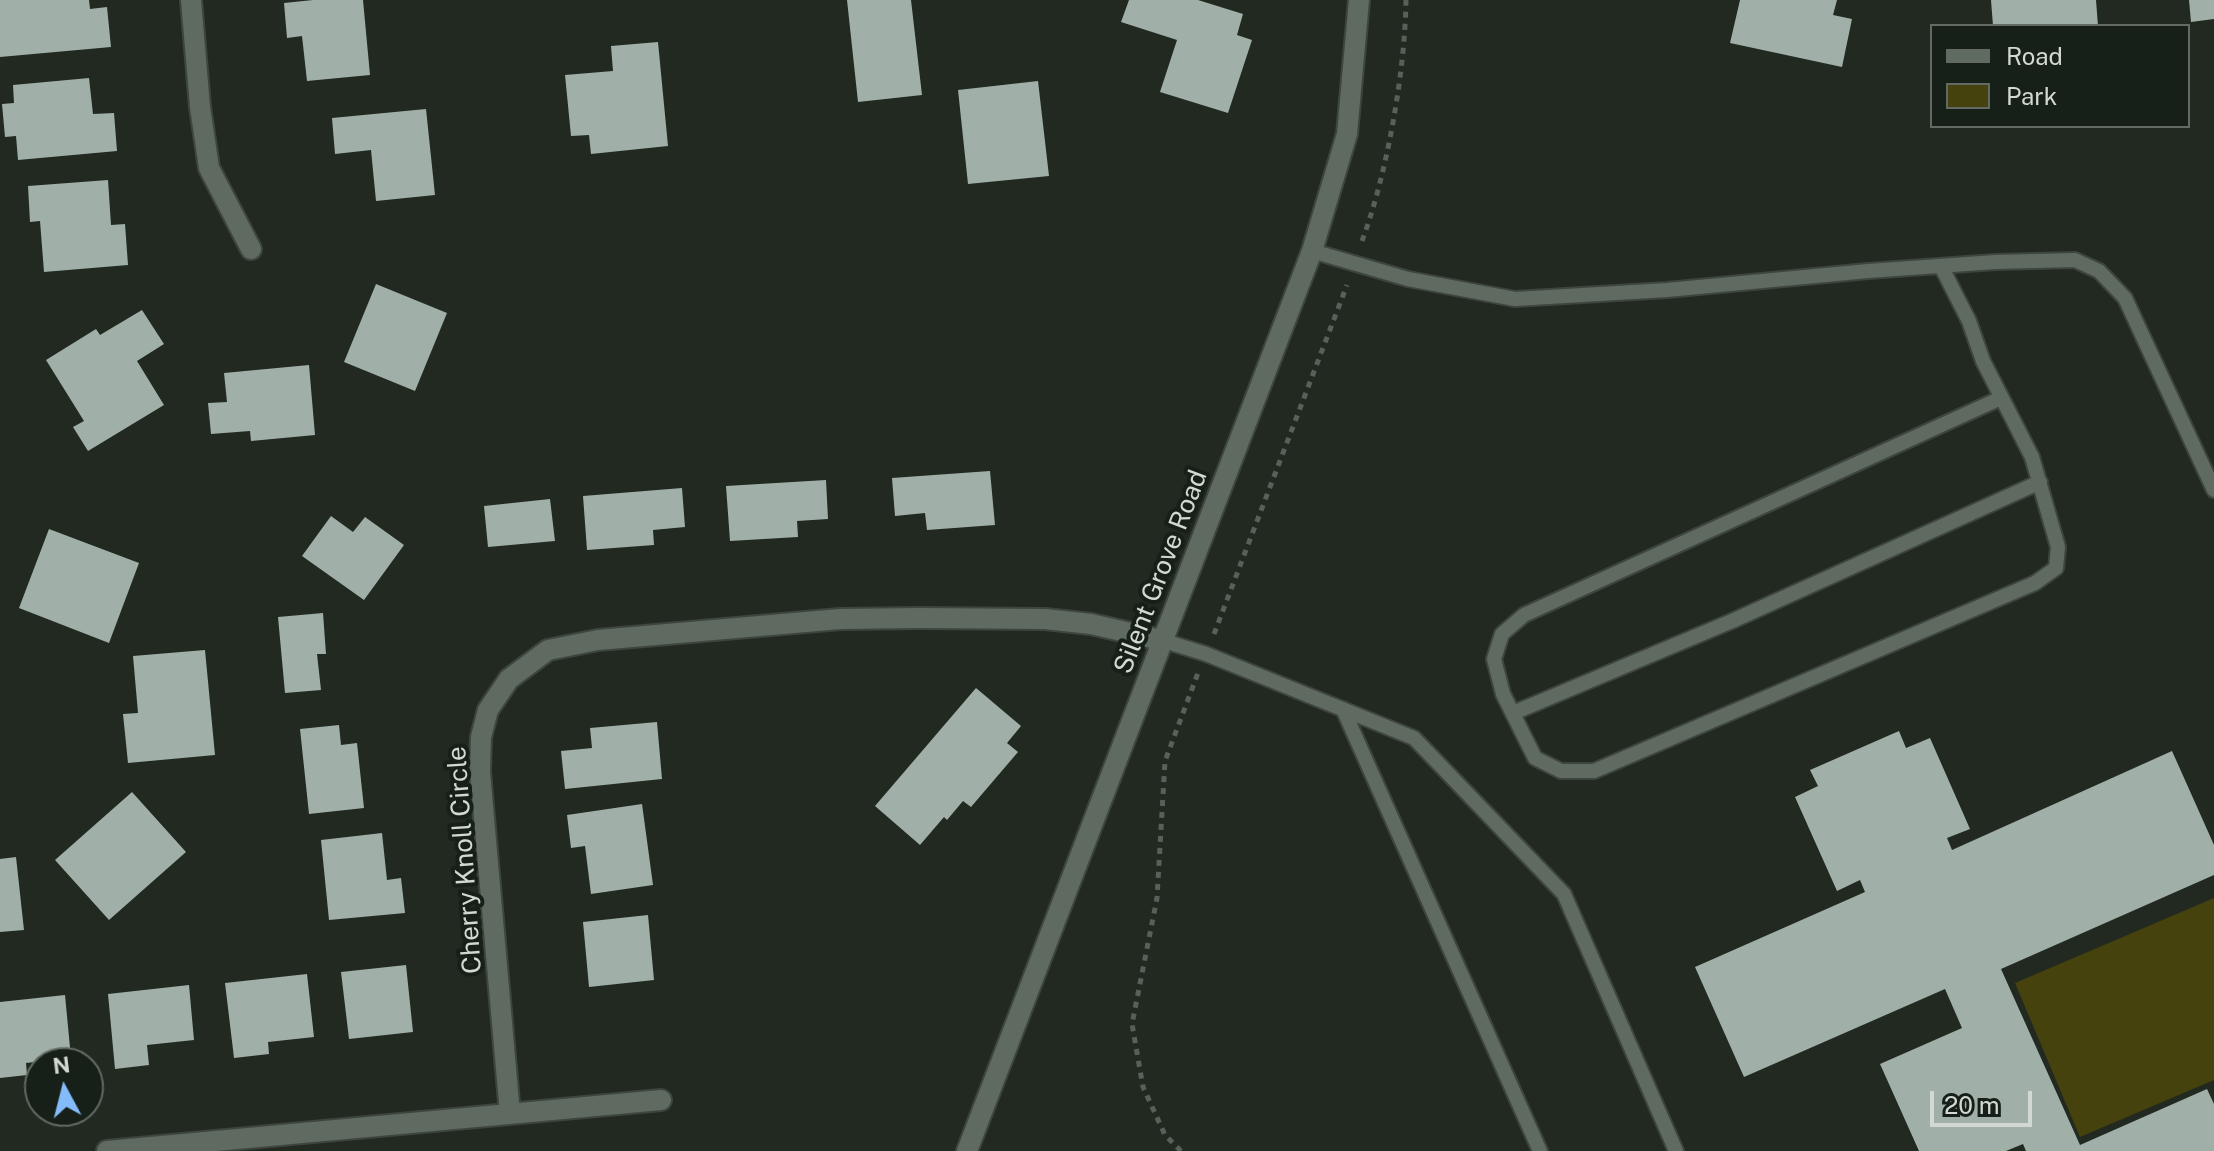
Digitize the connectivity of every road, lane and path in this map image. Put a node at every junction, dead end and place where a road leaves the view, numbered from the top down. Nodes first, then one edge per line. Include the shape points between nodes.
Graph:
1 (191, 0) edge
2 (1359, 0) edge
3 (1406, 0) edge
4 (1371, 217) dead end
5 (251, 249) dead end
6 (1312, 251) junction
7 (1941, 266) junction
8 (1334, 320) dead end
9 (2001, 398) junction
10 (2040, 482) junction
11 (2214, 490) edge
12 (1223, 612) dead end
13 (1161, 640) junction
14 (1343, 709) junction
15 (1183, 711) dead end
16 (1513, 713) junction
17 (661, 1100) dead end
18 (510, 1114) junction
19 (107, 1151) edge
20 (967, 1151) edge
21 (1181, 1151) edge
22 (1540, 1151) edge
23 (1676, 1151) edge

1 - 5 street via 209,168
2 - 6 street, Silent Grove Road via 1347,134
3 - 4 path via 1392,124
6 - 7 lane via 1408,279 1515,299
6 - 13 street, Silent Grove Road
7 - 9 lane
7 - 11 lane via 2075,260 2099,271 2125,298
8 - 12 path
9 - 10 lane
9 - 16 lane via 1524,615 1502,634 1494,659
10 - 16 lane
10 - 16 lane via 2058,547 2056,568 2035,583 1594,771 1561,771 1535,758
13 - 14 lane
13 - 18 street, Cherry Knoll Circle via 1045,619 887,618 679,631 548,650 509,679 488,710 481,737
13 - 20 street, Silent Grove Road
14 - 22 lane
14 - 23 lane via 1414,738 1564,894
15 - 21 path via 1165,761 1157,898 1132,1024 1143,1087 1165,1135
17 - 18 street
18 - 19 street

